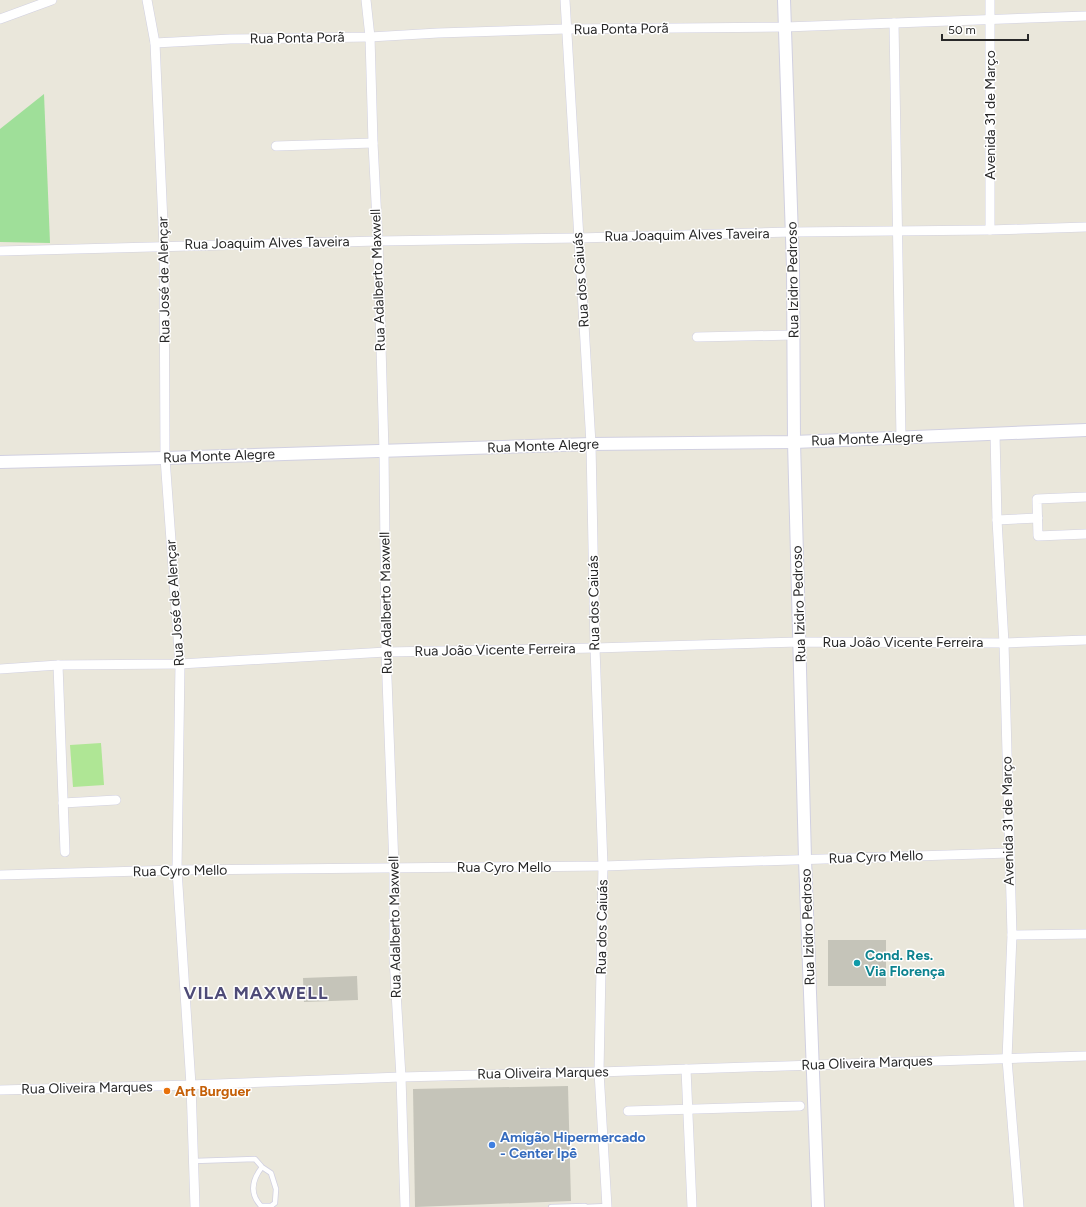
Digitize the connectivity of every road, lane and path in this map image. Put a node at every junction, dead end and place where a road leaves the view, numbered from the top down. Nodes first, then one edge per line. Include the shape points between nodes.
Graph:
1 (52, 0) edge
2 (147, 0) edge
3 (366, 0) edge
4 (565, 0) edge
5 (784, 0) edge
6 (990, 0) edge
7 (1086, 16) edge
8 (0, 20) edge
9 (990, 20) junction
10 (894, 23) junction
11 (785, 27) junction
12 (566, 29) junction
13 (370, 37) junction
14 (155, 43) junction
15 (373, 143) junction
16 (276, 146) dead end
17 (1086, 227) edge
18 (990, 230) junction
19 (898, 231) junction
20 (792, 232) junction
21 (579, 238) junction
22 (378, 241) junction
23 (164, 246) junction
24 (0, 251) edge
25 (794, 335) junction
26 (697, 336) dead end
27 (1086, 430) edge
28 (995, 434) junction
29 (901, 438) junction
30 (794, 442) junction
31 (592, 444) junction
32 (384, 451) junction
33 (165, 458) junction
34 (0, 462) edge
35 (1086, 497) edge
36 (1038, 518) junction
37 (997, 520) junction
38 (1086, 534) edge
39 (1086, 640) edge
40 (800, 642) junction
41 (1004, 643) junction
42 (595, 648) junction
43 (386, 652) junction
44 (180, 664) junction
45 (58, 665) junction
46 (0, 669) edge
47 (116, 800) dead end
48 (63, 803) junction
49 (65, 852) dead end
50 (1009, 853) junction
51 (805, 860) junction
52 (603, 866) junction
53 (394, 867) junction
54 (177, 870) junction
55 (0, 875) edge
56 (1086, 934) edge
57 (1012, 935) junction
58 (1086, 1056) edge
59 (1007, 1059) junction
60 (813, 1064) junction
61 (686, 1069) junction
62 (599, 1072) junction
63 (401, 1076) junction
64 (191, 1085) junction
65 (0, 1090) edge
66 (800, 1106) dead end
67 (688, 1109) junction
68 (628, 1111) dead end
69 (194, 1162) junction
70 (262, 1167) junction
71 (607, 1206) edge
72 (196, 1207) edge
73 (405, 1207) edge
74 (551, 1207) edge
75 (585, 1207) edge
76 (692, 1207) edge
77 (818, 1207) edge
78 (1018, 1207) edge

1 - 8 street
2 - 14 street, Rua José de Alençar
3 - 13 street, Rua Adalberto Maxwell
4 - 12 street, Rua dos Caiuás
5 - 11 street, Rua Izidro Pedroso
6 - 9 street, Avenida 31 de Março
7 - 9 street, Rua Ponta Porã
9 - 10 street, Rua Ponta Porã
9 - 18 street, Avenida 31 de Março
10 - 11 street, Rua Ponta Porã
10 - 19 street
11 - 12 street, Rua Ponta Porã
11 - 20 street, Rua Izidro Pedroso
12 - 13 street, Rua Ponta Porã
12 - 21 street, Rua dos Caiuás
13 - 14 street, Rua Ponta Porã
13 - 15 street, Rua Adalberto Maxwell
14 - 23 street, Rua José de Alençar
15 - 16 street
15 - 22 street, Rua Adalberto Maxwell
17 - 18 street, Rua Joaquim Alves Taveira
18 - 19 street, Rua Joaquim Alves Taveira
19 - 20 street, Rua Joaquim Alves Taveira
19 - 29 street
20 - 21 street, Rua Joaquim Alves Taveira
20 - 25 street, Rua Izidro Pedroso
21 - 22 street, Rua Joaquim Alves Taveira
21 - 31 street, Rua dos Caiuás
22 - 23 street, Rua Joaquim Alves Taveira
22 - 32 street, Rua Adalberto Maxwell
23 - 24 street, Rua Joaquim Alves Taveira
23 - 33 street, Rua José de Alençar
25 - 26 street
25 - 30 street, Rua Izidro Pedroso
27 - 28 street, Rua Monte Alegre
28 - 29 street, Rua Monte Alegre
28 - 37 street, Avenida 31 de Março
29 - 30 street, Rua Monte Alegre
30 - 31 street, Rua Monte Alegre
30 - 40 street, Rua Izidro Pedroso
31 - 32 street, Rua Monte Alegre
31 - 42 street, Rua dos Caiuás
32 - 33 street, Rua Monte Alegre
32 - 43 street, Rua Adalberto Maxwell
33 - 34 street, Rua Monte Alegre
33 - 44 street, Rua José de Alençar
35 - 36 street via 1037,499
36 - 37 street
36 - 38 street via 1038,536
37 - 41 street, Avenida 31 de Março
39 - 41 street, Rua João Vicente Ferreira
40 - 41 street, Rua João Vicente Ferreira
40 - 42 street, Rua João Vicente Ferreira
40 - 51 street, Rua Izidro Pedroso
41 - 50 street, Avenida 31 de Março
42 - 43 street, Rua João Vicente Ferreira
42 - 52 street, Rua dos Caiuás
43 - 44 street, Rua João Vicente Ferreira
43 - 53 street, Rua Adalberto Maxwell
44 - 45 street, Rua João Vicente Ferreira
44 - 54 street, Rua José de Alençar
45 - 46 street, Rua João Vicente Ferreira
45 - 48 street
47 - 48 street
48 - 49 street
50 - 51 street, Rua Cyro Mello
50 - 57 street, Avenida 31 de Março
51 - 52 street, Rua Cyro Mello
51 - 60 street, Rua Izidro Pedroso
52 - 53 street, Rua Cyro Mello
52 - 62 street, Rua dos Caiuás
53 - 54 street, Rua Cyro Mello
53 - 63 street, Rua Adalberto Maxwell via 394,958
54 - 55 street, Rua Cyro Mello
54 - 64 street, Rua José de Alençar
56 - 57 street
57 - 59 street, Avenida 31 de Março
58 - 59 street, Rua Oliveira Marques
59 - 60 street, Rua Oliveira Marques
59 - 78 street, Avenida 31 de Março
60 - 61 street, Rua Oliveira Marques
60 - 77 street, Rua Izidro Pedroso
61 - 62 street, Rua Oliveira Marques
61 - 67 street
62 - 63 street, Rua Oliveira Marques
62 - 71 street, Rua dos Caiuás
63 - 64 street, Rua Oliveira Marques
63 - 73 street, Rua Adalberto Maxwell
64 - 65 street, Rua Oliveira Marques
64 - 69 street, Rua José de Alençar
66 - 67 street
67 - 68 street
67 - 76 street
69 - 70 lane via 255,1159
69 - 72 street, Rua José de Alençar
70 - 70 lane via 271,1173 276,1189 275,1203 271,1206 261,1206 255,1200 253,1186 255,1177
71 - 75 lane
74 - 75 lane

